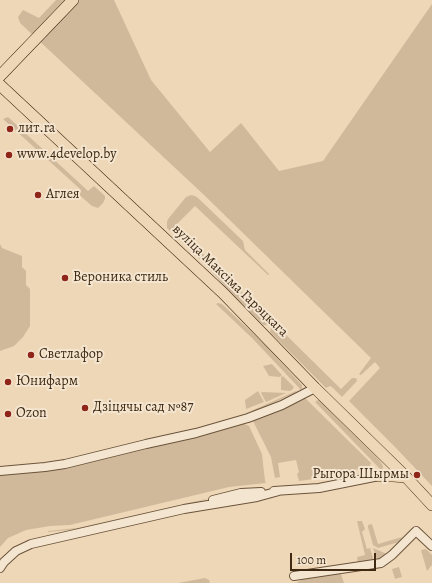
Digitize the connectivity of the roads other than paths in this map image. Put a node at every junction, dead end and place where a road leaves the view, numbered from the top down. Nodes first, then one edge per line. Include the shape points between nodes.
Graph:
1 (73, 0) edge
2 (0, 76) edge
3 (0, 85) edge
4 (315, 388) junction
5 (384, 457) junction
6 (0, 471) edge
7 (379, 476) junction
8 (406, 477) junction
9 (432, 505) edge
10 (432, 546) edge
11 (0, 568) edge
12 (294, 576) dead end

1 - 2 main road
3 - 4 main road, вуліца Максіма Гарэцкага via 223,293
4 - 5 main road, вуліца Максіма Гарэцкага
4 - 6 street via 282,405 248,418 196,433 65,464
5 - 7 main road via 386,468
5 - 8 main road, вуліца Максіма Гарэцкага
7 - 8 main road
7 - 11 street via 320,488 229,495 184,509 31,544 16,551
8 - 9 main road, вуліца Максіма Гарэцкага
10 - 12 street via 416,531 381,563

